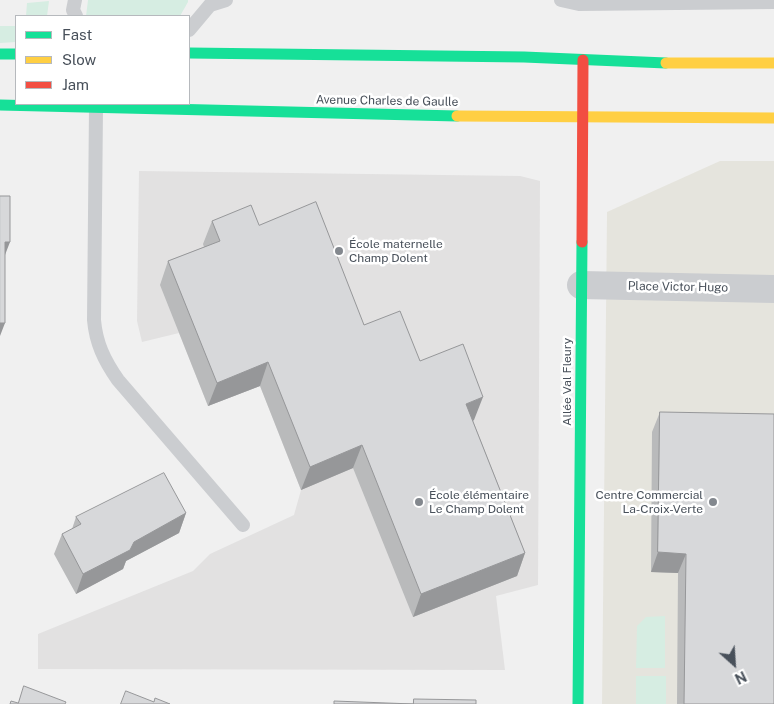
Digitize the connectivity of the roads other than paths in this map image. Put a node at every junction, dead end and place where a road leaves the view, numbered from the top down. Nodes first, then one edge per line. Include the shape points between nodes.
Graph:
1 (74, 0) edge
2 (226, 0) edge
3 (561, 0) edge
4 (774, 2) edge
5 (208, 3) edge
6 (76, 15) edge
7 (190, 29) edge
8 (190, 53) edge
9 (0, 54) edge
10 (15, 54) edge
11 (583, 60) junction
12 (774, 64) edge
13 (0, 105) edge
14 (96, 107) junction
15 (583, 118) junction
16 (774, 118) edge
17 (581, 285) junction
18 (774, 289) edge
19 (243, 526) dead end
20 (578, 704) edge

1 - 6 lane
2 - 5 lane
3 - 4 lane via 579,4
5 - 7 lane
8 - 11 main road
9 - 10 main road
11 - 12 main road
11 - 15 main road, Allée Val Fleury
13 - 14 main road, Avenue Charles de Gaulle
14 - 15 main road, Avenue Charles de Gaulle
14 - 19 lane via 94,320 98,346 118,380
15 - 16 main road, Avenue Charles de Gaulle
15 - 17 main road, Allée Val Fleury
17 - 18 street, Place Victor Hugo
17 - 20 main road, Allée Val Fleury

